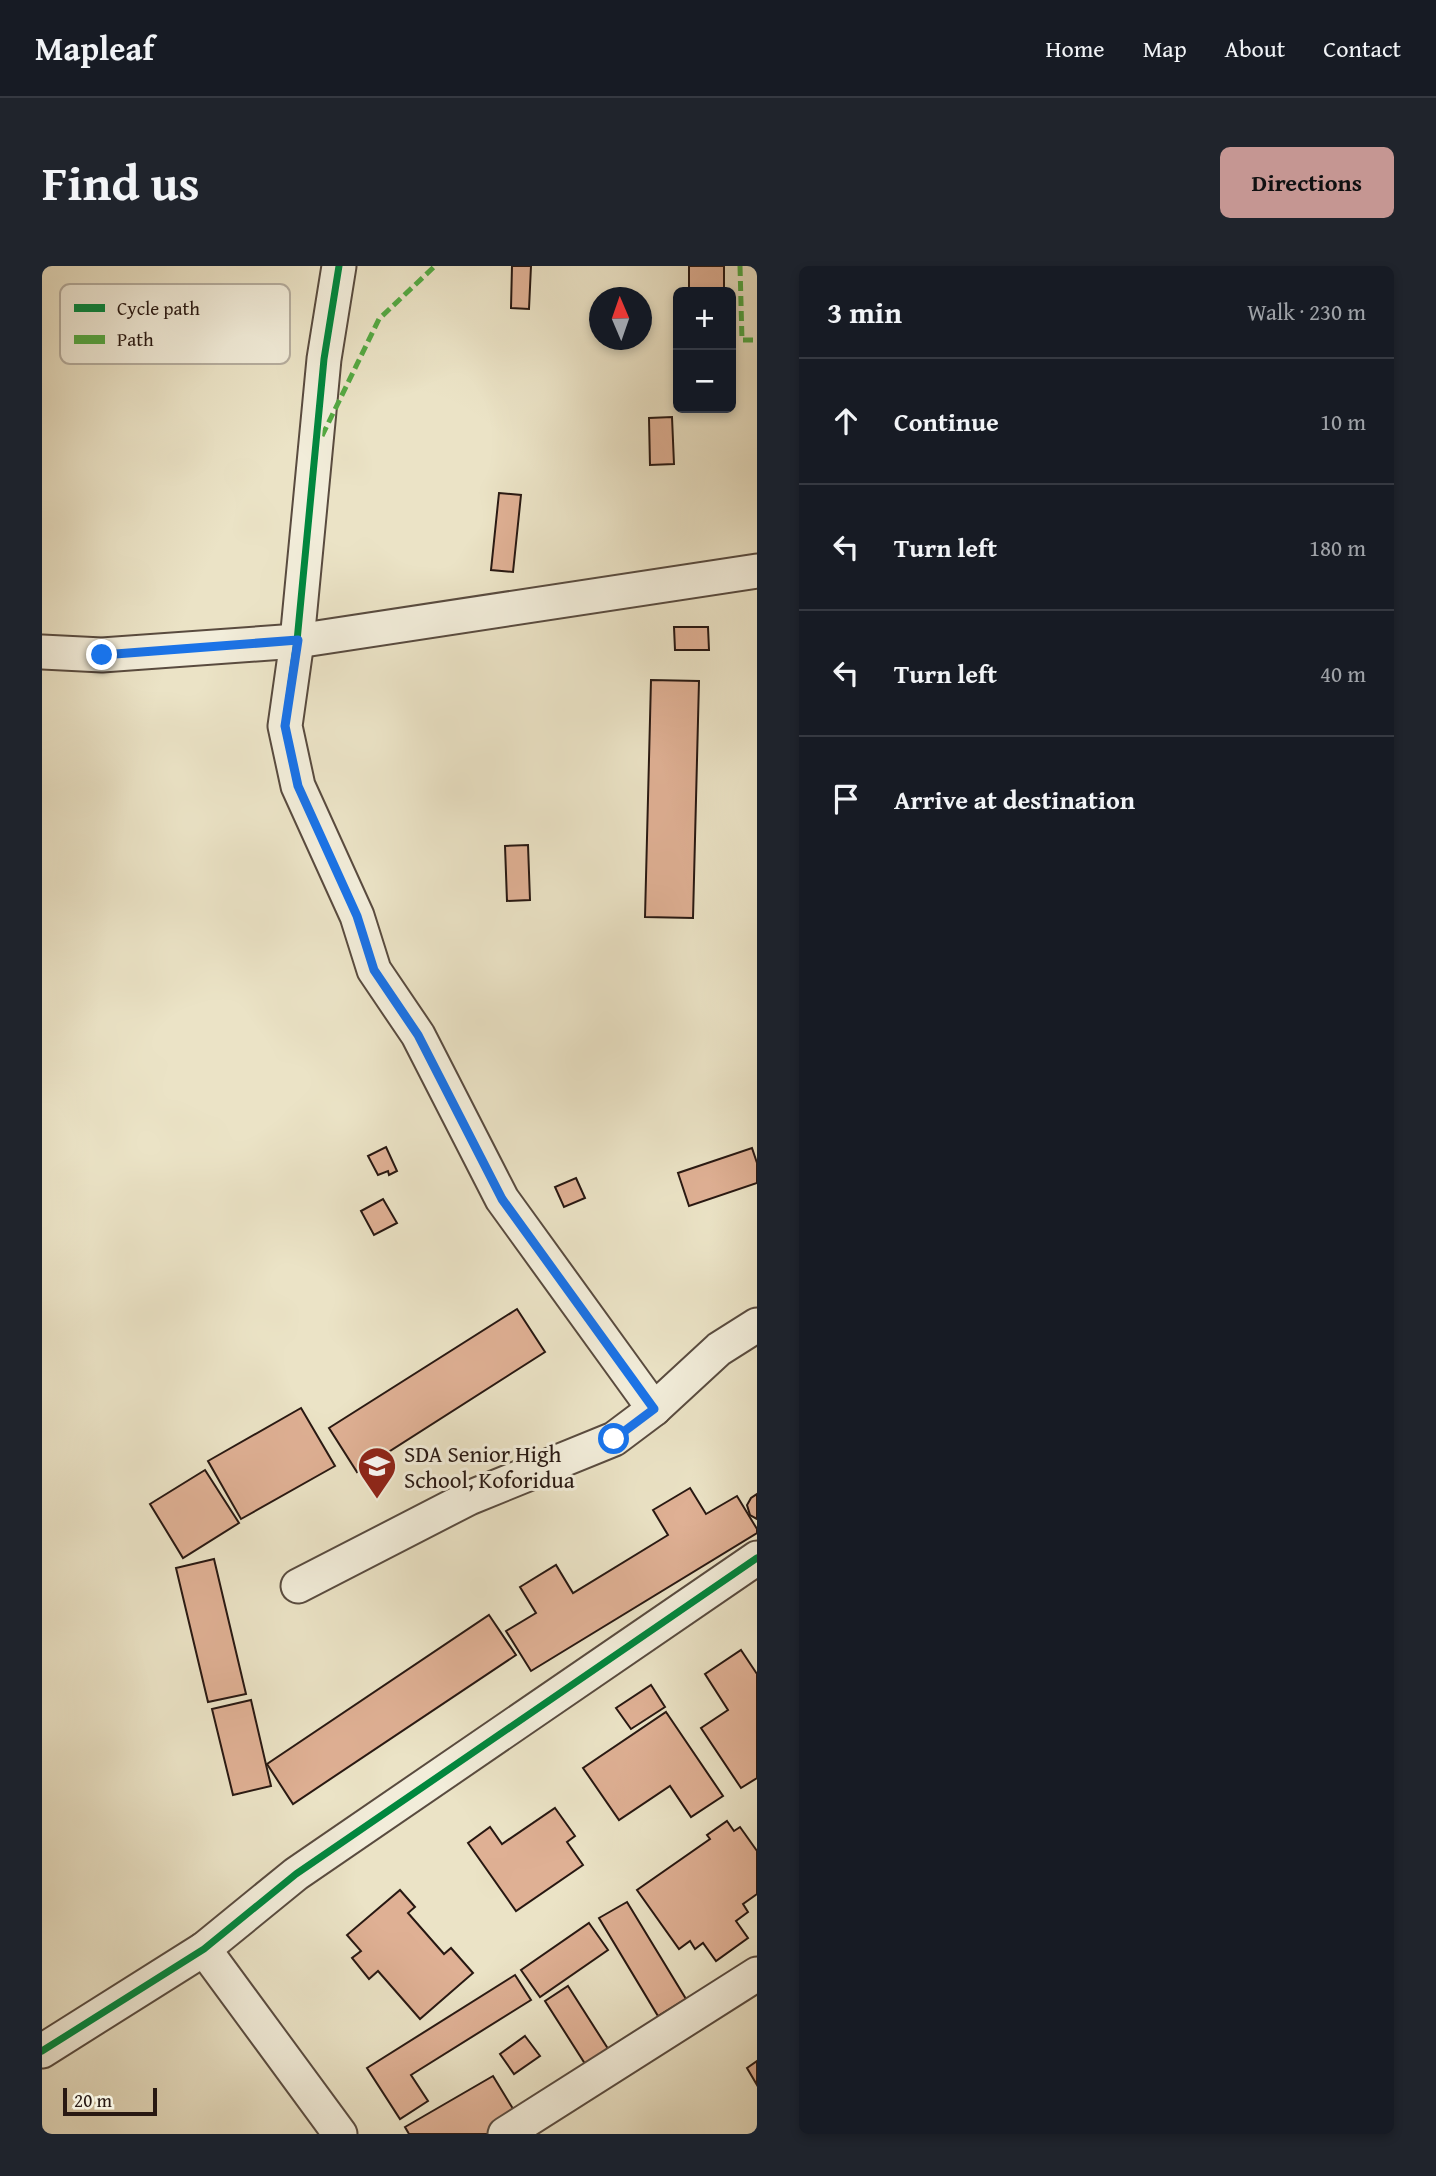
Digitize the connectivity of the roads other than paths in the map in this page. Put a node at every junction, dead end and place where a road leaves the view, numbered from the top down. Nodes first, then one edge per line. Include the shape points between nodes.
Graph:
1 (339, 266) edge
2 (757, 571) edge
3 (298, 640) junction
4 (42, 652) edge
5 (757, 1325) edge
6 (654, 1409) junction
7 (757, 1558) edge
8 (298, 1586) dead end
9 (204, 1949) junction
10 (757, 1974) edge
11 (42, 2051) edge
12 (340, 2134) edge
13 (505, 2134) edge

1 - 3 street via 324,359
2 - 3 street
3 - 4 street via 102,655
3 - 6 street via 285,726 298,786 357,916 374,970 418,1035 502,1199
5 - 6 street via 719,1349
6 - 8 street via 614,1439 469,1497
7 - 9 street via 296,1874
9 - 11 street
9 - 12 street
10 - 13 street

